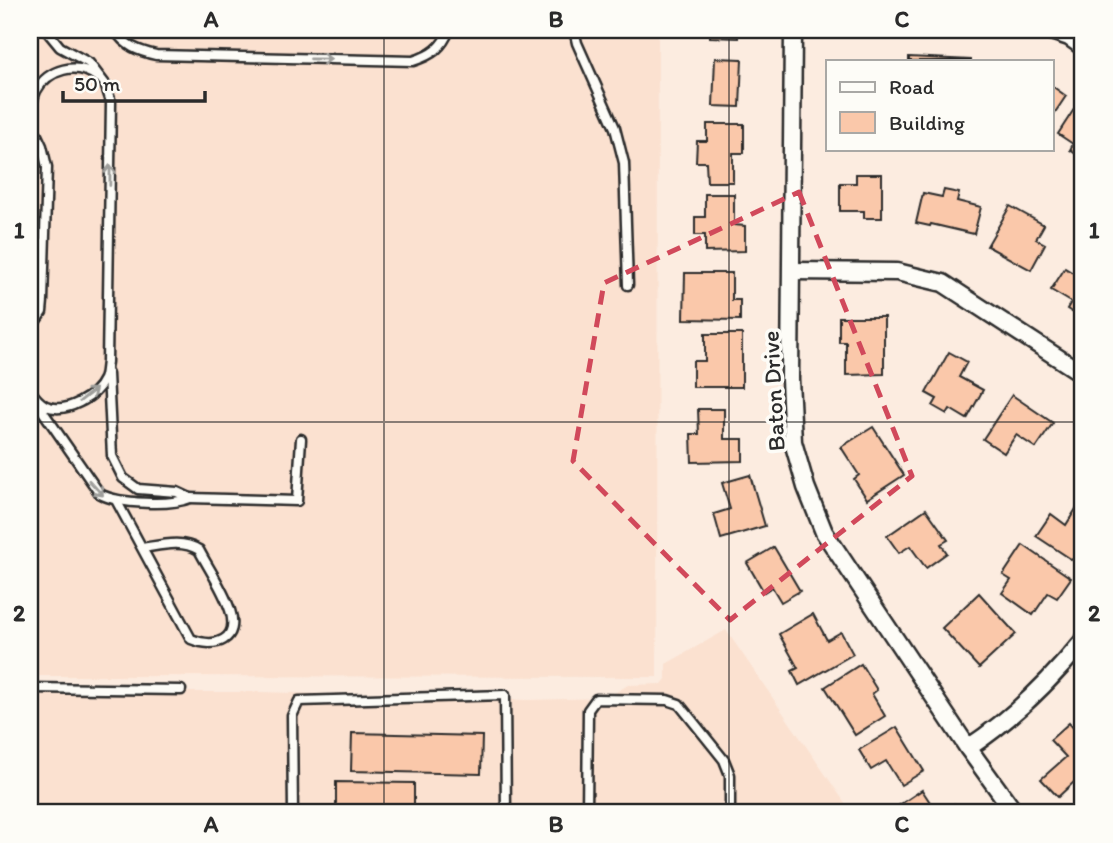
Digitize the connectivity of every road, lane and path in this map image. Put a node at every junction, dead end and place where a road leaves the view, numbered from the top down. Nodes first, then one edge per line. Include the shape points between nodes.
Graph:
1 (46, 30) edge
2 (115, 30) edge
3 (449, 30) edge
4 (574, 30) edge
5 (793, 30) edge
6 (1048, 30) edge
7 (1083, 47) edge
8 (105, 84) junction
9 (30, 119) edge
10 (793, 271) junction
11 (628, 285) dead end
12 (30, 329) edge
13 (107, 362) junction
14 (1083, 374) edge
15 (30, 391) edge
16 (301, 439) dead end
17 (190, 498) junction
18 (116, 500) junction
19 (143, 548) junction
20 (1083, 641) edge
21 (30, 688) edge
22 (181, 690) dead end
23 (968, 748) junction
24 (293, 813) edge
25 (506, 813) edge
26 (587, 813) edge
27 (730, 813) edge
28 (1015, 813) edge

1 - 8 lane via 60,47 89,63
2 -> 3 lane via 127,45 156,55 413,61 430,56
4 - 11 lane via 615,128 624,163
5 - 10 street, Baton Drive
6 - 7 street
8 - 9 lane via 76,69 52,74 34,94
13 -> 8 lane via 111,102
9 - 12 lane via 47,167 42,312
10 - 14 street via 897,272 943,283
10 - 23 street, Baton Drive via 793,442 806,487 824,531
15 -> 13 lane via 45,405 58,408 78,402 105,379
13 - 17 lane via 112,456 123,478 138,489 177,492
15 -> 18 lane via 94,488
16 - 17 lane via 297,501
17 - 18 lane via 178,503
18 - 19 lane
19 - 19 lane via 191,639 212,645 223,640 228,635 230,611 200,550 174,543
20 - 23 street via 1055,675
21 - 22 lane
23 - 28 street, Baton Drive
24 - 25 lane via 292,716 299,701 505,695
26 - 27 lane via 588,710 596,699 608,699 680,704 724,760 730,775

